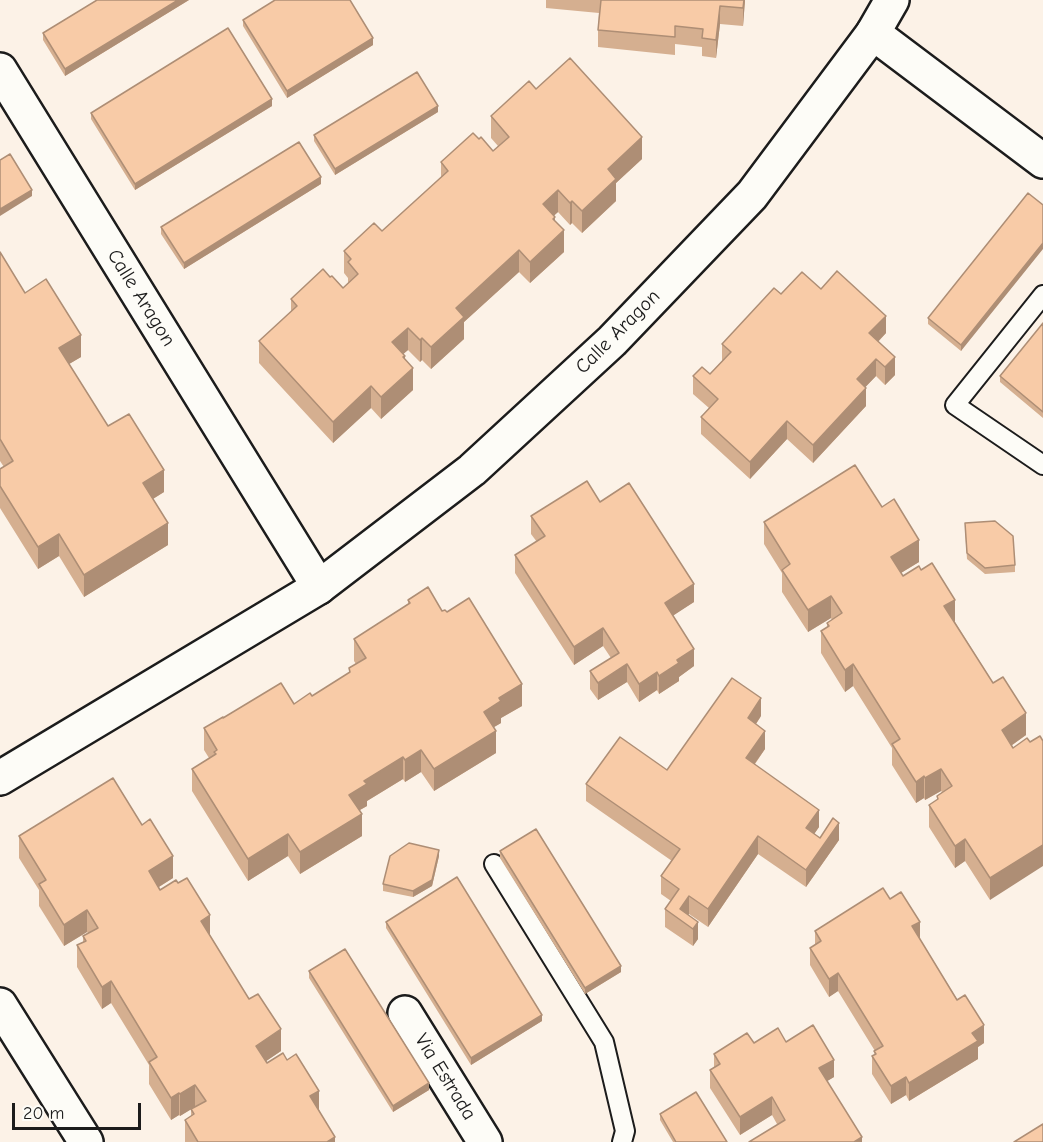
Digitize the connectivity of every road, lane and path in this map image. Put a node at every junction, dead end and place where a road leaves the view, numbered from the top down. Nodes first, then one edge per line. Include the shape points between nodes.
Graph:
1 (892, 0) edge
2 (873, 33) junction
3 (0, 70) edge
4 (1043, 161) edge
5 (1043, 295) edge
6 (1043, 465) edge
7 (319, 587) junction
8 (0, 778) edge
9 (494, 864) dead end
10 (0, 1005) edge
11 (405, 1013) dead end
12 (86, 1142) edge
13 (485, 1142) edge
14 (622, 1142) edge

1 - 2 street, Calle Aragon
2 - 4 street
2 - 7 street, Calle Aragon via 752,195 612,341 472,470
3 - 7 street, Calle Aragon
5 - 6 lane via 955,405
7 - 8 street, Calle Aragon
9 - 14 lane via 604,1042 625,1131
10 - 12 street
11 - 13 street, Via Estrada

